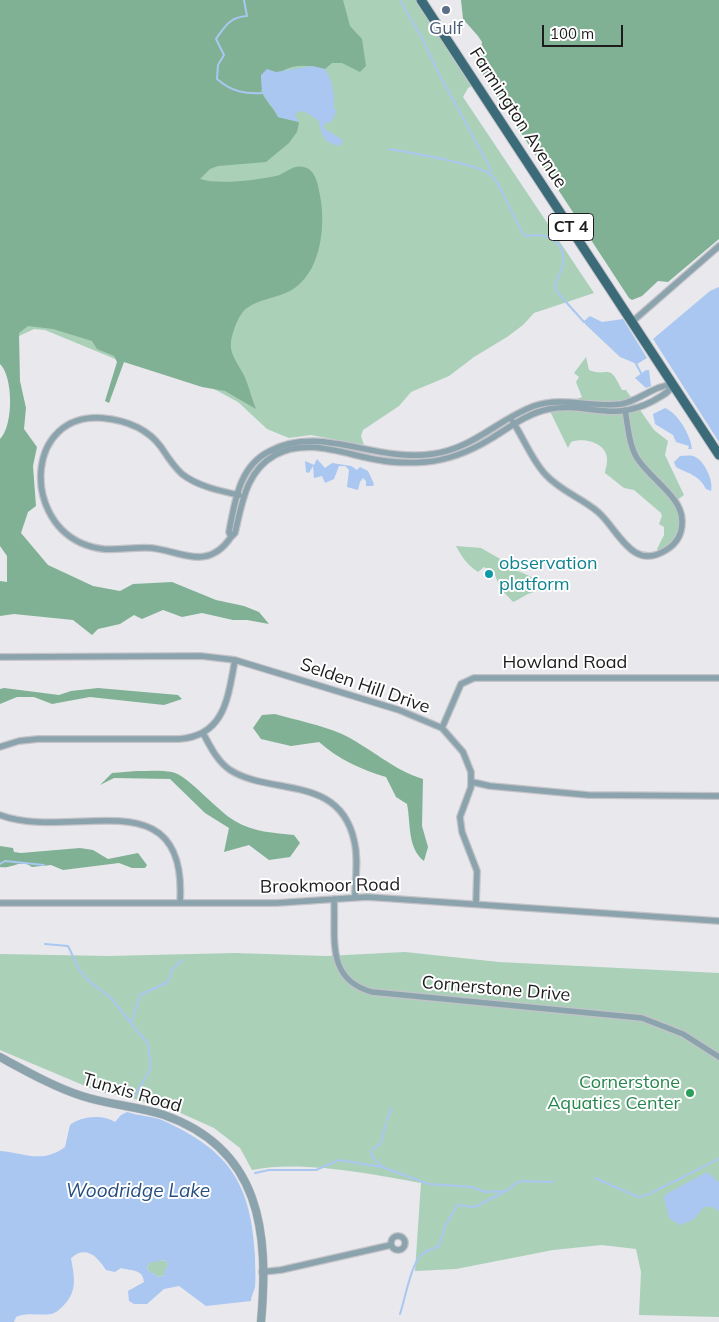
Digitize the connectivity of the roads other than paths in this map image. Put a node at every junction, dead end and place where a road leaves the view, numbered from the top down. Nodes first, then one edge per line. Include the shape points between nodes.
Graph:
1 (421, 0) edge
2 (719, 246) edge
3 (633, 321) junction
4 (673, 385) junction
5 (623, 404) junction
6 (625, 412) junction
7 (512, 421) junction
8 (719, 456) edge
9 (236, 494) junction
10 (243, 496) junction
11 (231, 537) junction
12 (0, 657) edge
13 (235, 660) junction
14 (719, 678) edge
15 (442, 728) junction
16 (203, 734) junction
17 (0, 747) edge
18 (472, 782) junction
19 (719, 796) edge
20 (0, 815) edge
21 (355, 897) junction
22 (334, 899) junction
23 (0, 903) edge
24 (180, 903) junction
25 (476, 904) junction
26 (719, 921) edge
27 (0, 1057) edge
28 (719, 1057) edge
29 (391, 1245) dead end
30 (262, 1272) junction
31 (260, 1322) edge

1 - 3 main road, Farmington Avenue / CT 4
2 - 3 street
3 - 4 main road, Farmington Avenue / CT 4
4 - 5 street
4 - 6 street via 666,394
4 - 8 main road, Farmington Avenue / CT 4
5 - 6 street
5 - 7 street via 548,403 535,406
6 - 7 street via 556,409
6 - 7 street via 636,457 674,498 680,510 682,521 678,539 660,554 633,552 598,512 545,474
7 - 9 street via 463,446 417,456 386,455 317,440 294,441 259,458 243,478
7 - 10 street via 478,446 461,454 427,462 382,461 310,447 289,449 263,464 249,481
9 - 10 street
9 - 11 street via 229,532
9 - 11 street via 214,489 182,474 152,436 128,422 100,418 71,423 52,437 43,455 40,473 41,492 51,515 79,542 99,550 152,548 177,556 204,558 218,551
10 - 11 street via 235,533
12 - 13 street, Selden Hill Drive via 201,656
13 - 15 street, Selden Hill Drive via 399,710
13 - 16 street via 224,709
14 - 15 street, Howland Road via 474,678 461,684
15 - 18 street, Selden Hill Drive via 465,756
16 - 17 street via 179,739 27,740
16 - 21 street via 220,762 233,772 316,795 340,812 355,843
18 - 19 street via 588,795
18 - 25 street via 460,817 462,832 477,871
20 - 24 street via 28,822 125,822 149,827 166,839 176,855 180,872
21 - 22 street, Brookmoor Road
21 - 25 street, Brookmoor Road
22 - 24 street, Brookmoor Road via 277,903
22 - 28 street, Cornerstone Drive via 335,958 344,975 360,989 642,1018 683,1034
23 - 24 street, Brookmoor Road
25 - 26 street, Brookmoor Road
27 - 30 street, Tunxis Road via 75,1094 166,1116 215,1142 239,1170 255,1203
29 - 30 street
30 - 31 street, Tunxis Road

